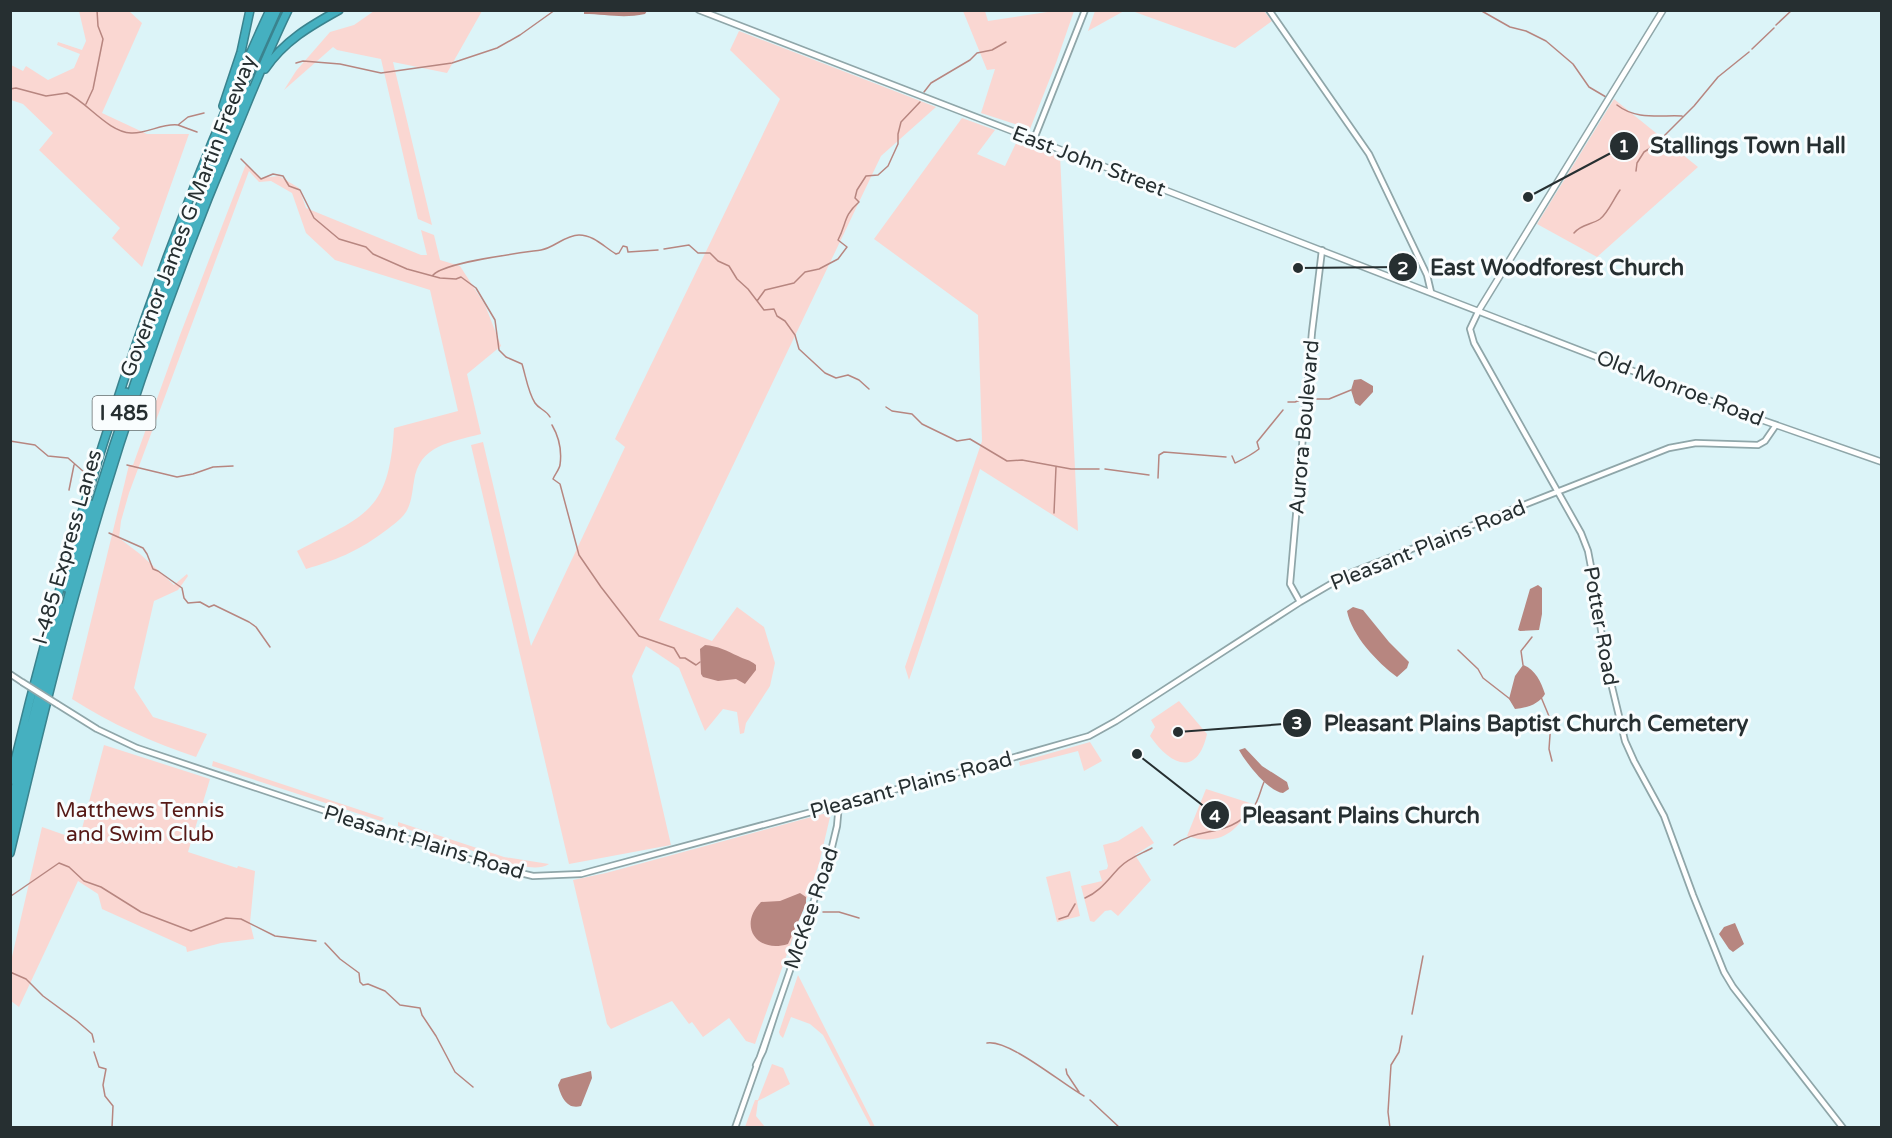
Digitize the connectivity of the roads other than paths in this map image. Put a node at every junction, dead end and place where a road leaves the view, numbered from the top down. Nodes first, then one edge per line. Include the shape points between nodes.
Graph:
1 (250, 10) edge
2 (270, 10) edge
3 (277, 10) edge
4 (286, 10) edge
5 (339, 10) edge
6 (699, 10) edge
7 (1085, 10) edge
8 (1269, 10) edge
9 (1663, 10) edge
10 (251, 95) junction
11 (1034, 139) junction
12 (213, 142) junction
13 (1322, 250) junction
14 (1431, 292) junction
15 (1479, 310) junction
16 (1776, 425) junction
17 (1881, 462) edge
18 (1558, 491) junction
19 (1300, 602) junction
20 (10, 674) edge
21 (53, 675) junction
22 (36, 724) junction
23 (10, 782) edge
24 (839, 804) junction
25 (10, 808) edge
26 (10, 831) edge
27 (10, 853) edge
28 (735, 1128) edge
29 (1843, 1128) edge

1 - 12 highway
2 - 12 highway, Governor James G Martin Freeway / I 485
3 - 25 highway, I-485 Express Lanes / I 485 via 168,273 122,406 76,552
4 - 10 highway, Governor James G Martin Freeway / I 485
4 - 22 highway, I-485 Express Lanes / I 485 via 202,199 148,341 84,542
5 - 10 highway via 306,28 274,56
6 - 11 main road, East John Street
7 - 11 street
8 - 14 street via 1375,165 1427,275
9 - 15 main road
10 - 21 highway, Governor James G Martin Freeway / I 485 via 149,355
11 - 13 main road, East John Street
12 - 23 highway, Governor James G Martin Freeway / I 485 via 150,305 105,437 56,600
13 - 14 main road, East John Street
13 - 19 street, Aurora Boulevard via 1290,580
14 - 15 main road, East John Street
15 - 16 main road, Old Monroe Road
15 - 18 street, Potter Road via 1470,335
16 - 17 main road, Old Monroe Road
16 - 18 street, Pleasant Plains Road via 1760,444 1696,443 1669,448
18 - 19 street, Pleasant Plains Road via 1370,564
18 - 29 street, Potter Road via 1588,551 1606,662 1625,741 1664,816 1717,956 1733,987
19 - 24 street, Pleasant Plains Road via 1089,736
20 - 24 street, Pleasant Plains Road, bridge via 98,729 137,748 522,874 558,876 592,871
21 - 22 highway
21 - 27 highway, Governor James G Martin Freeway / I 485
22 - 26 highway, I-485 Express Lanes / I 485
24 - 28 street, McKee Road via 831,851

